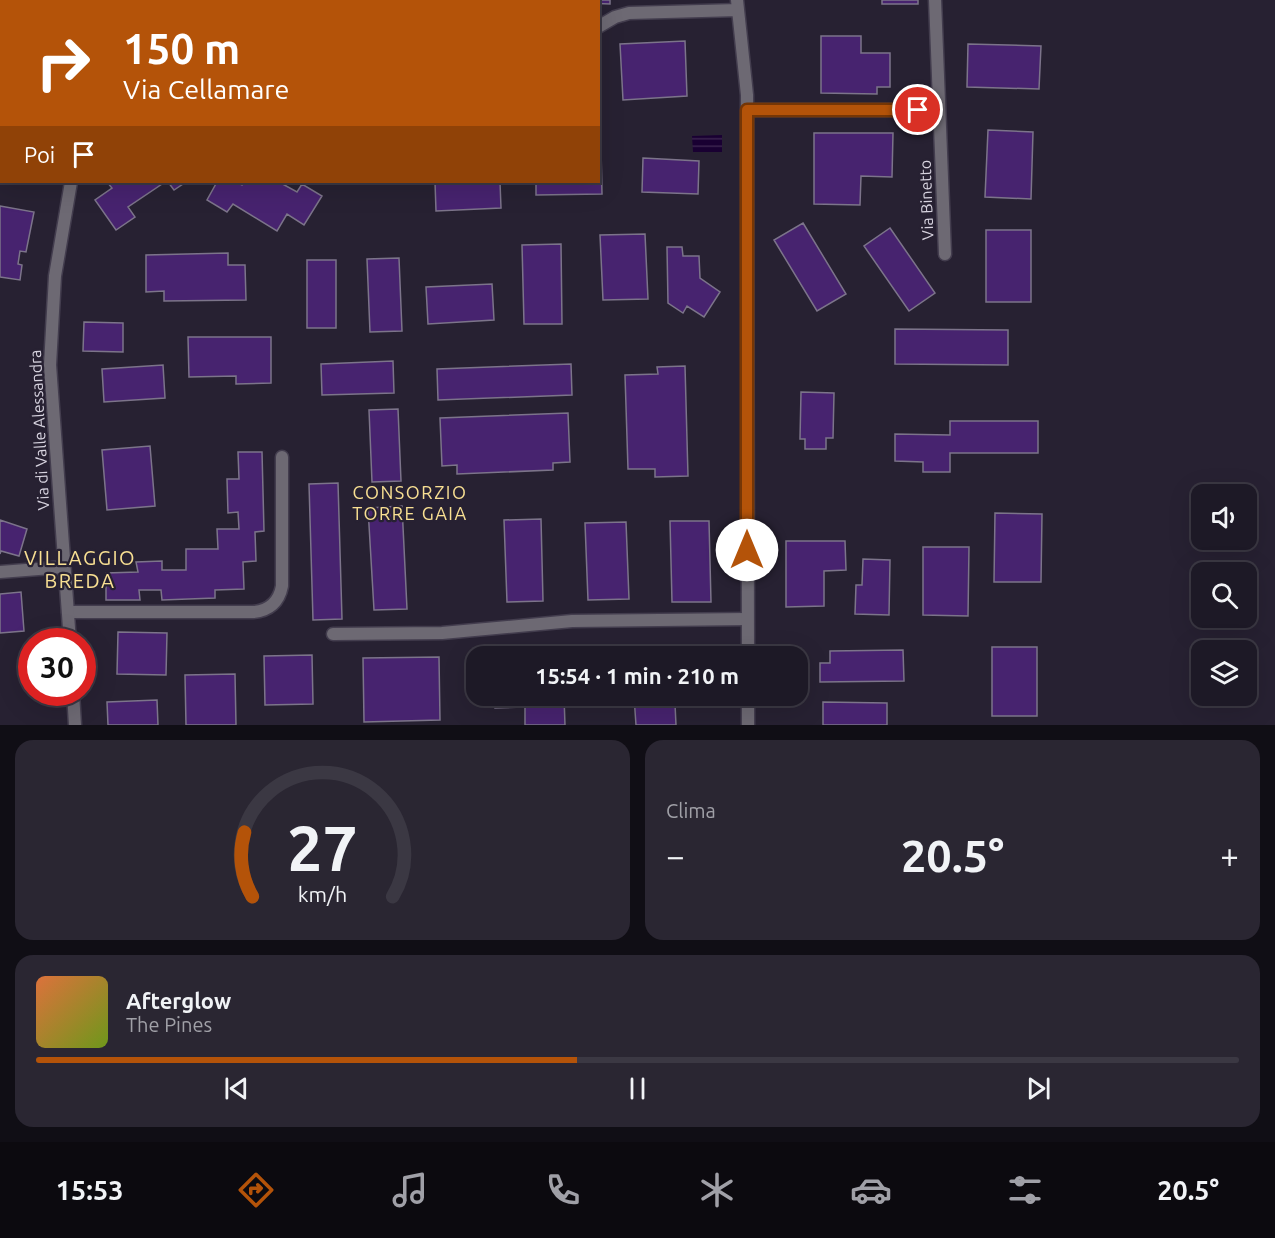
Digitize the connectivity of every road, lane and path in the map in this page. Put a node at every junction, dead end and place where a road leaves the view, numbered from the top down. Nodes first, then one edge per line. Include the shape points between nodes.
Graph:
1 (935, 0) edge
2 (737, 5) edge
3 (600, 26) edge
4 (747, 110) junction
5 (939, 110) junction
6 (71, 183) edge
7 (945, 254) dead end
8 (282, 457) dead end
9 (64, 567) junction
10 (0, 572) edge
11 (68, 612) junction
12 (747, 619) junction
13 (69, 628) edge
14 (333, 634) dead end
15 (747, 646) edge
16 (74, 706) edge
17 (748, 706) edge
18 (75, 725) edge
19 (748, 725) edge

1 - 5 street, Via Binetto
2 - 3 street via 629,13
2 - 4 street
4 - 5 street
4 - 12 street
5 - 7 street, Via Binetto
6 - 9 street, Via di Valle Alessandra via 55,276 50,346
8 - 11 street via 282,586 271,607 253,612
9 - 10 street
9 - 11 street, Via di Valle Alessandra
11 - 13 street, Via di Valle Alessandra
12 - 14 street via 572,621 442,633
12 - 15 street
16 - 18 street
17 - 19 street

